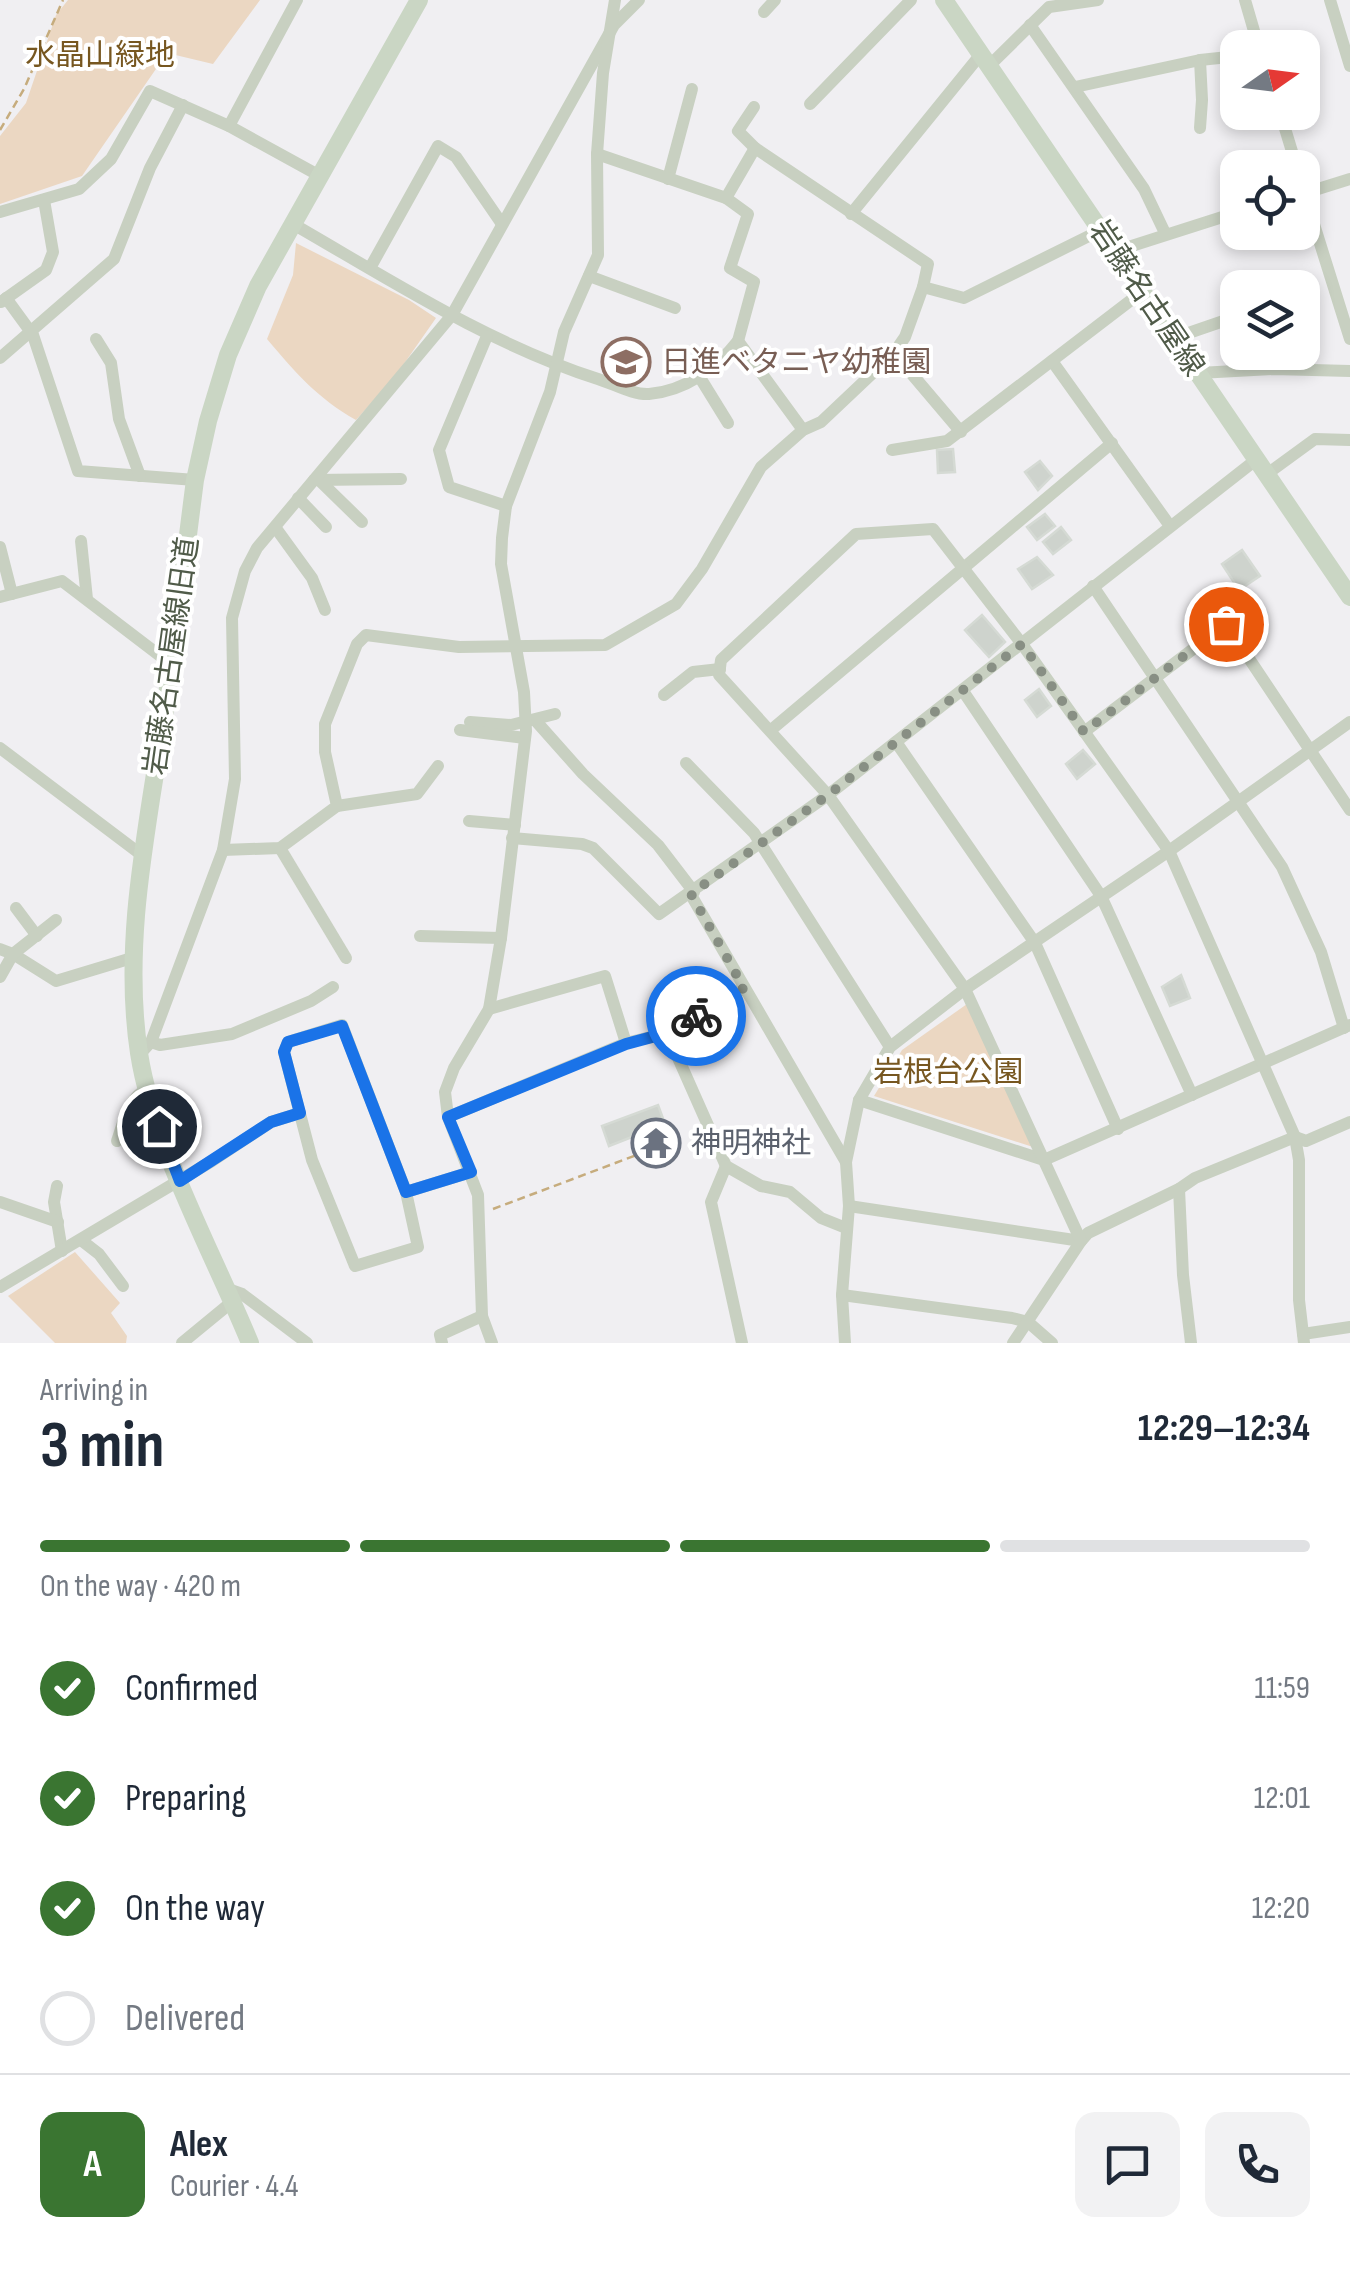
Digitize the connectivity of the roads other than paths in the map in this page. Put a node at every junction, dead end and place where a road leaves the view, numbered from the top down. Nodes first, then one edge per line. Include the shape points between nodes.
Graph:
1 (297, 0) edge
2 (615, 0) edge
3 (638, 0) edge
4 (774, 0) edge
5 (911, 0) edge
6 (944, 0) edge
7 (1098, 0) edge
8 (1245, 0) edge
9 (1330, 0) edge
10 (412, 2) edge
11 (764, 12) dead end
12 (614, 25) junction
13 (1030, 25) junction
14 (1254, 30) edge
15 (1220, 58) edge
16 (985, 60) junction
17 (1200, 60) junction
18 (1350, 66) edge
19 (1075, 88) junction
20 (692, 89) dead end
21 (810, 104) dead end
22 (183, 105) junction
23 (754, 107) dead end
24 (229, 126) junction
25 (1200, 128) dead end
26 (756, 148) junction
27 (598, 154) junction
28 (320, 176) junction
29 (668, 179) junction
30 (1350, 179) edge
31 (1320, 187) edge
32 (726, 198) junction
33 (44, 200) junction
34 (0, 212) edge
35 (850, 214) junction
36 (1220, 217) edge
37 (293, 224) junction
38 (502, 224) junction
39 (1101, 230) junction
40 (1164, 233) junction
41 (1320, 245) edge
42 (1116, 251) junction
43 (370, 268) junction
44 (588, 276) junction
45 (923, 287) junction
46 (1143, 291) junction
47 (3, 300) edge
48 (675, 308) dead end
49 (452, 315) junction
50 (1220, 322) edge
51 (30, 330) junction
52 (487, 336) junction
53 (1174, 338) junction
54 (96, 339) dead end
55 (1350, 339) edge
56 (738, 341) junction
57 (894, 353) junction
58 (0, 358) edge
59 (1052, 361) junction
60 (557, 366) junction
61 (1274, 370) joint
62 (1350, 371) edge
63 (1198, 374) junction
64 (699, 376) junction
65 (728, 423) dead end
66 (803, 430) junction
67 (961, 432) junction
68 (1350, 440) edge
69 (1112, 443) junction
70 (892, 450) dead end
71 (1262, 466) junction
72 (140, 476) junction
73 (401, 479) dead end
74 (194, 480) junction
75 (316, 480) junction
76 (298, 498) junction
77 (506, 506) junction
78 (362, 522) dead end
79 (1170, 526) junction
80 (275, 527) junction
81 (326, 527) dead end
82 (82, 541) dead end
83 (0, 547) edge
84 (962, 568) junction
85 (1093, 586) junction
86 (6, 596) edge
87 (1350, 597) edge
88 (87, 600) junction
89 (325, 610) dead end
90 (1022, 644) junction
91 (517, 646) junction
92 (172, 665) junction
93 (720, 669) junction
94 (1154, 680) junction
95 (962, 690) junction
96 (664, 695) dead end
97 (554, 714) dead end
98 (530, 721) junction
99 (1350, 722) edge
100 (772, 730) junction
101 (1084, 732) junction
102 (525, 738) junction
103 (896, 742) junction
104 (0, 748) edge
105 (1310, 750) junction
106 (686, 763) dead end
107 (438, 766) dead end
108 (828, 795) junction
109 (1238, 800) junction
110 (337, 806) junction
111 (1350, 810) edge
112 (469, 821) dead end
113 (513, 832) junction
114 (760, 846) junction
115 (280, 848) junction
116 (222, 850) junction
117 (1169, 852) junction
118 (143, 856) junction
119 (692, 893) junction
120 (1102, 896) junction
121 (16, 908) dead end
122 (56, 920) dead end
123 (36, 936) junction
124 (420, 936) dead end
125 (501, 938) junction
126 (1034, 943) junction
127 (6, 951) edge
128 (132, 958) junction
129 (346, 958) dead end
130 (0, 977) edge
131 (333, 987) dead end
132 (744, 988) junction
133 (966, 989) junction
134 (489, 1009) junction
135 (1347, 1026) edge
136 (667, 1033) junction
137 (626, 1044) junction
138 (145, 1048) junction
139 (890, 1048) junction
140 (1264, 1064) junction
141 (148, 1088) junction
142 (1192, 1095) junction
143 (859, 1100) junction
144 (300, 1113) junction
145 (448, 1117) junction
146 (1350, 1122) edge
147 (1118, 1129) junction
148 (1294, 1137) junction
149 (116, 1141) dead end
150 (1044, 1160) junction
151 (846, 1162) junction
152 (726, 1166) junction
153 (471, 1172) junction
154 (180, 1181) junction
155 (57, 1186) dead end
156 (1179, 1189) junction
157 (406, 1192) junction
158 (0, 1202) edge
159 (848, 1206) junction
160 (58, 1222) junction
161 (846, 1228) junction
162 (82, 1240) junction
163 (1081, 1241) junction
164 (62, 1251) junction
165 (123, 1286) dead end
166 (0, 1287) edge
167 (230, 1295) junction
168 (842, 1295) junction
169 (482, 1316) junction
170 (1028, 1322) junction
171 (1350, 1328) edge
172 (1303, 1338) edge
173 (182, 1343) edge
174 (250, 1343) edge
175 (306, 1343) edge
176 (442, 1343) edge
177 (492, 1343) edge
178 (742, 1343) edge
179 (845, 1343) edge
180 (1013, 1343) edge
181 (1052, 1343) edge
182 (1192, 1343) edge

1 - 24 street
2 - 12 street
3 - 12 street
4 - 11 street
5 - 21 street
6 - 16 street, 岩藤名古屋線
7 - 13 street via 1049,7
8 - 14 street
9 - 18 street
10 - 28 street, 岩藤名古屋線旧道
12 - 27 street via 603,73
12 - 38 street
13 - 16 street
13 - 19 street
15 - 17 street
16 - 35 street
16 - 39 street, 岩藤名古屋線
17 - 19 street
17 - 25 street
19 - 40 street via 1144,189
20 - 29 street
22 - 24 street
22 - 33 street via 150,91 111,159 79,189
22 - 51 street via 114,259
23 - 26 street via 738,131
24 - 28 street
26 - 32 street
26 - 35 street
27 - 29 street
27 - 44 street via 598,255
28 - 37 street, 岩藤名古屋線旧道
29 - 32 street
30 - 31 street
32 - 56 street via 748,214 730,268 754,282
33 - 34 street
33 - 47 street via 52,252 46,270
35 - 45 street via 928,264
36 - 40 street
37 - 43 street
37 - 74 street, 岩藤名古屋線旧道 via 228,355
38 - 43 street via 456,158 438,146
38 - 49 street
39 - 42 street, 岩藤名古屋線
39 - 45 street via 964,298
40 - 42 street
41 - 55 street
42 - 46 street, 岩藤名古屋線
43 - 49 street
44 - 48 street
44 - 60 street
45 - 57 street
46 - 53 street, 岩藤名古屋線
46 - 59 street
47 - 51 street
49 - 52 street
49 - 75 street
50 - 53 street
51 - 58 street
51 - 72 street via 78,471
52 - 60 street
52 - 77 street via 440,450 449,487
53 - 63 street, 岩藤名古屋線
54 - 72 street via 111,363 119,419
56 - 64 street
56 - 66 street
57 - 66 street via 821,422
57 - 67 street
59 - 67 street
59 - 69 street
60 - 64 street via 644,394
60 - 77 street
61 - 62 street
61 - 63 street
63 - 71 street, 岩藤名古屋線
64 - 65 street
66 - 91 street via 761,467 676,604 605,645
67 - 70 street via 947,441
68 - 71 street via 1316,438
69 - 79 street
69 - 84 street
71 - 79 street
71 - 87 street, 岩藤名古屋線
72 - 74 street
73 - 75 street
74 - 92 street, 岩藤名古屋線旧道
75 - 76 street
75 - 78 street
76 - 80 street
76 - 81 street
77 - 91 street via 501,564
79 - 85 street
80 - 89 street via 312,578
80 - 116 street via 245,571 232,618 235,779
82 - 88 street
83 - 86 street
84 - 90 street
84 - 93 street via 934,530 856,534 720,660
84 - 100 street
85 - 90 street
85 - 94 street
86 - 88 street via 62,580
88 - 92 street
90 - 95 street
90 - 101 street
91 - 98 street
91 - 110 street via 459,647 366,635 325,724
92 - 118 street, 岩藤名古屋線旧道
93 - 96 street via 692,672
93 - 100 street
94 - 101 street
94 - 105 street via 1226,624
94 - 109 street
95 - 103 street
95 - 120 street
97 - 98 street
98 - 102 street
98 - 102 street via 465,726
98 - 119 street via 658,845
99 - 105 street
100 - 108 street
101 - 117 street
102 - 113 street
103 - 108 street
103 - 126 street
104 - 118 street
105 - 109 street
105 - 111 street
106 - 114 street
107 - 110 street via 417,794
108 - 114 street
108 - 133 street
109 - 117 street
109 - 135 street via 1282,866
110 - 115 street
112 - 113 street
113 - 119 street via 592,848 659,914
113 - 125 street
114 - 119 street
114 - 139 street
115 - 116 street
115 - 129 street
116 - 138 street
117 - 120 street
117 - 140 street
118 - 128 street, 岩藤名古屋線旧道
119 - 132 street
120 - 126 street
120 - 142 street
121 - 123 street
122 - 123 street
123 - 127 street
124 - 125 street
125 - 134 street
126 - 133 street
126 - 147 street
127 - 128 street via 56,981
127 - 130 street
128 - 138 street, 岩藤名古屋線旧道
131 - 138 street via 232,1034
132 - 136 street
132 - 151 street
133 - 139 street
133 - 150 street
134 - 137 street via 606,976
134 - 145 street via 454,1068 445,1092
135 - 140 street
136 - 137 street
136 - 152 street
137 - 145 street
138 - 141 street, 岩藤名古屋線旧道
139 - 143 street
140 - 142 street
140 - 148 street
141 - 149 street via 130,1103
141 - 154 street, 岩藤名古屋線旧道
142 - 147 street
143 - 150 street
143 - 151 street
144 - 154 street via 271,1122
144 - 157 street via 356,1266 418,1247
144 - 157 street via 284,1052 288,1042 342,1026
145 - 153 street
146 - 148 street via 1306,1141
147 - 150 street
148 - 156 street
148 - 172 street
150 - 163 street
151 - 159 street
152 - 161 street via 761,1186 790,1192
152 - 178 street via 710,1202
153 - 157 street
153 - 169 street via 478,1195
154 - 162 street
154 - 167 street, 岩藤名古屋線旧道
155 - 160 street
156 - 163 street
156 - 182 street
158 - 160 street
159 - 161 street
159 - 163 street
160 - 164 street
161 - 168 street
162 - 164 street
162 - 165 street
163 - 170 street
164 - 166 street
167 - 173 street
167 - 174 street, 岩藤名古屋線旧道
167 - 175 street via 242,1294
168 - 170 street
168 - 179 street
169 - 176 street via 440,1335
169 - 177 street
170 - 180 street
170 - 181 street
171 - 172 street

